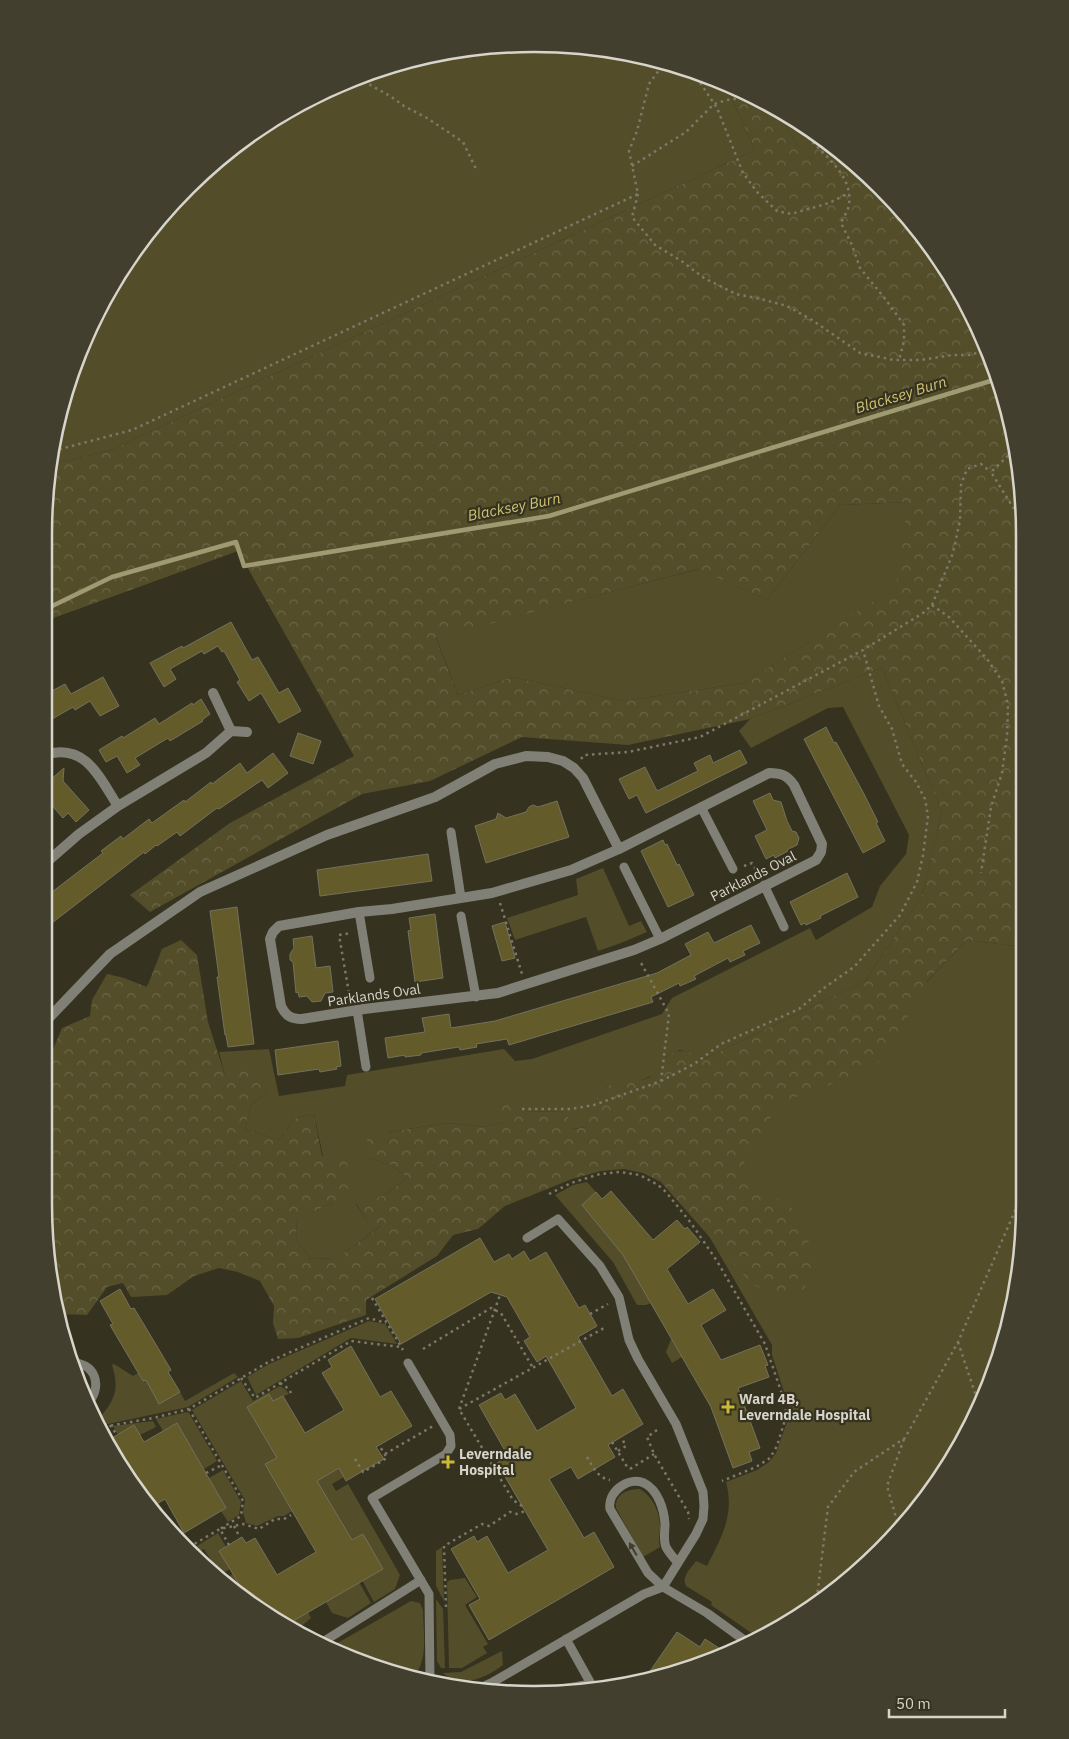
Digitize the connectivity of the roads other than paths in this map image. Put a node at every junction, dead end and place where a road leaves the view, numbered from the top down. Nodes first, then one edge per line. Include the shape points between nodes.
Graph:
1 (213, 693) dead end
2 (231, 731) junction
3 (247, 732) dead end
4 (52, 753) edge
5 (118, 806) junction
6 (701, 807) junction
7 (451, 832) dead end
8 (619, 849) junction
9 (52, 857) edge
10 (624, 866) dead end
11 (733, 869) road end
12 (764, 885) junction
13 (461, 898) junction
14 (359, 912) junction
15 (460, 916) dead end
16 (784, 927) dead end
17 (660, 939) junction
18 (370, 978) dead end
19 (476, 997) junction
20 (355, 1011) junction
21 (52, 1016) edge
22 (366, 1067) dead end
23 (527, 1238) dead end
24 (408, 1363) dead end
25 (80, 1364) edge
26 (93, 1397) edge
27 (678, 1563) junction
28 (421, 1580) junction
29 (663, 1587) junction
30 (566, 1639) junction
31 (743, 1639) edge
32 (327, 1640) edge
33 (430, 1675) edge
34 (590, 1683) edge
35 (489, 1684) edge

1 - 2 street
2 - 3 street
2 - 5 street via 206,753
4 - 5 street via 63,752 85,760
5 - 9 street
6 - 8 street, Parklands Oval
6 - 11 lane
6 - 12 street, Parklands Oval via 769,773 788,776 822,844 821,852 816,860
7 - 13 lane
8 - 13 street, Parklands Oval via 571,870 497,892
8 - 21 street via 584,778 574,768 548,757 526,756 495,764 435,797 327,835 200,892 110,954
10 - 17 lane
12 - 16 lane
12 - 17 street, Parklands Oval
13 - 14 street, Parklands Oval
14 - 18 lane
14 - 20 street, Parklands Oval via 280,926 270,939 281,1006 286,1015 302,1019
15 - 19 lane
17 - 19 street, Parklands Oval via 525,985
19 - 20 street, Parklands Oval
20 - 22 lane
23 - 27 lane via 558,1219 600,1266 619,1297 638,1360 676,1424 703,1492 703,1520
24 - 28 lane via 450,1435 451,1446 446,1454 372,1498
25 - 26 lane via 94,1375 96,1389
27 - 29 lane
29 -> 27 lane via 648,1573 610,1509 609,1502 615,1491 635,1481 652,1490 662,1506 665,1546
28 - 32 lane
28 - 33 lane via 429,1594
29 - 30 lane via 644,1594
29 - 31 lane
30 - 34 lane
30 - 35 lane

